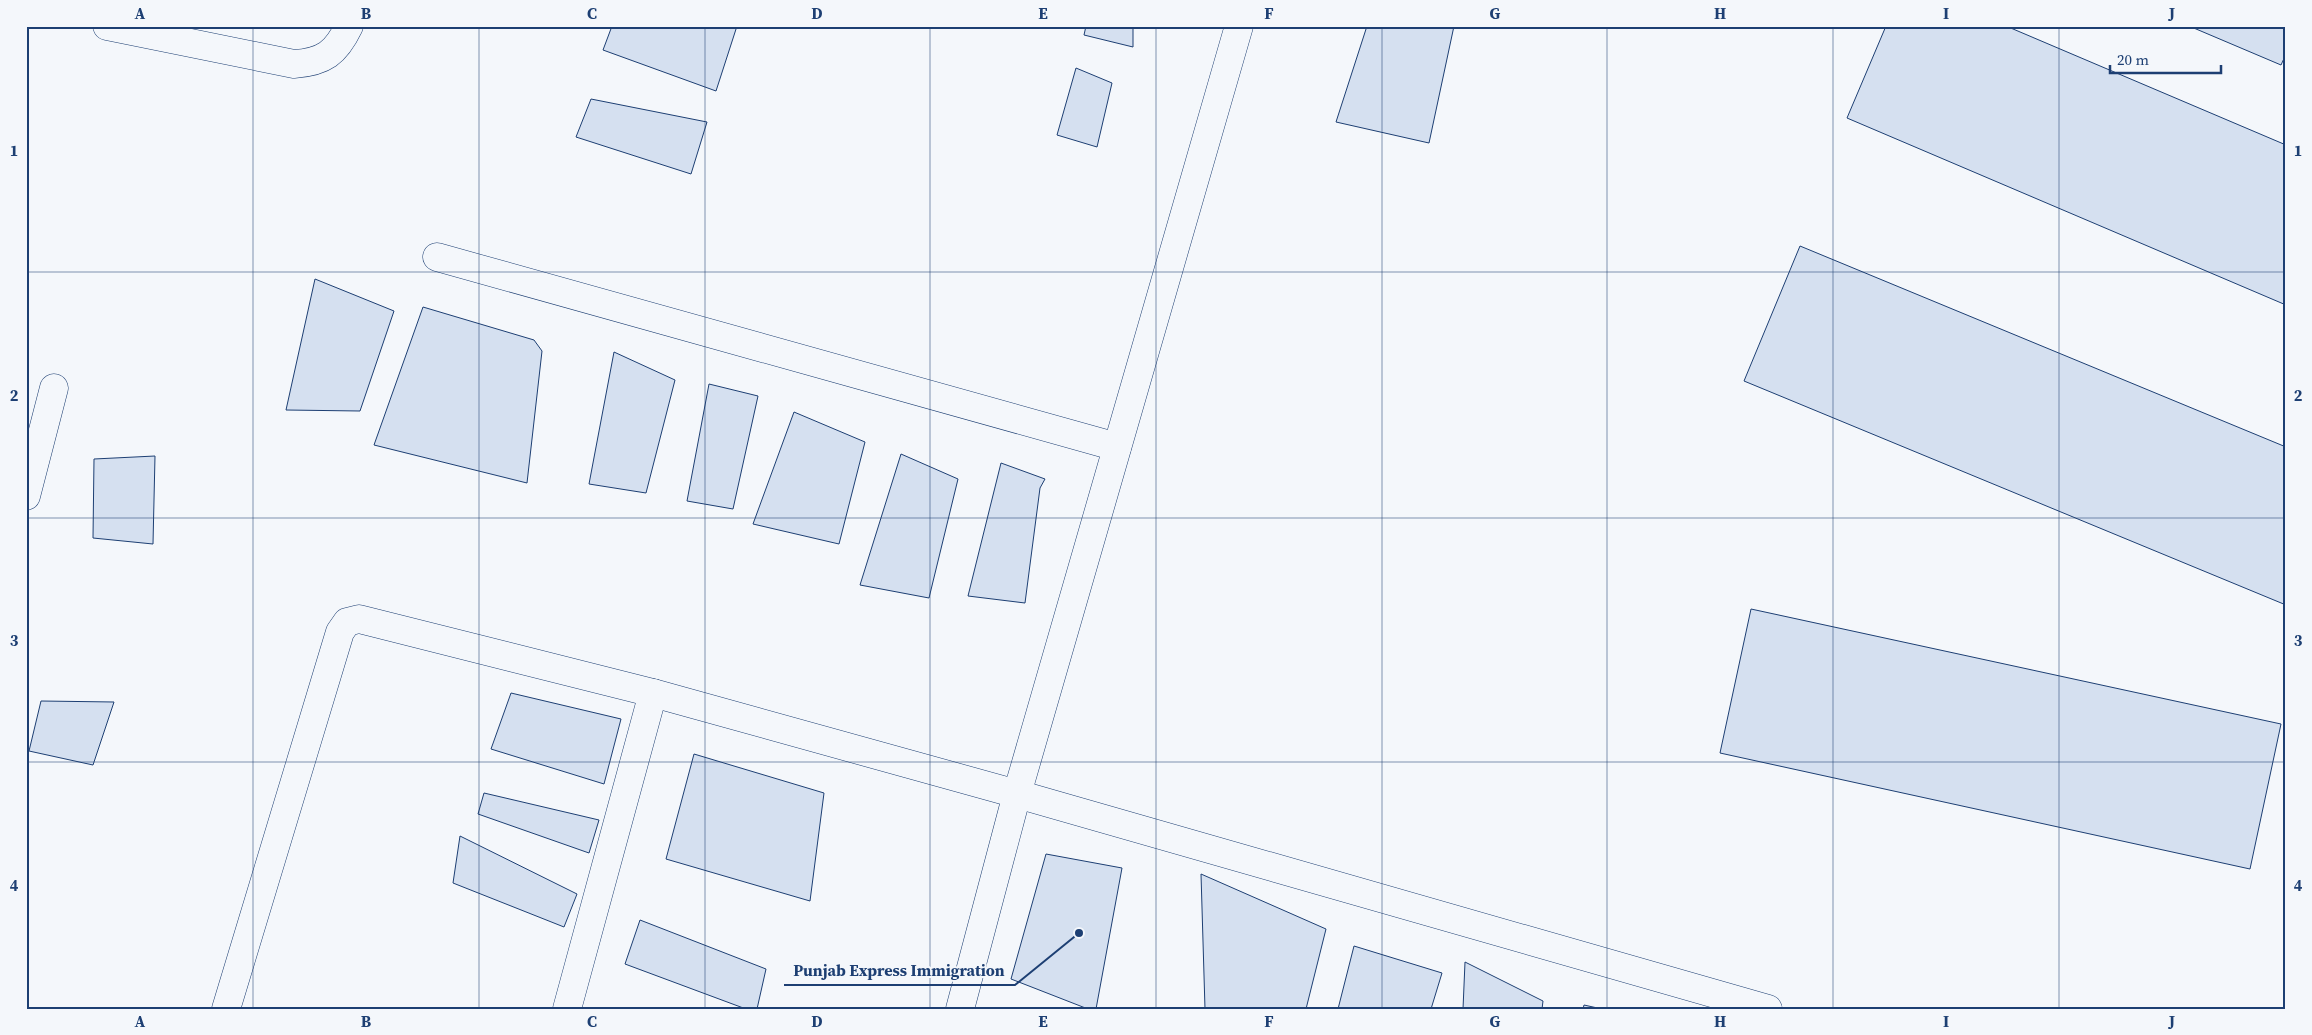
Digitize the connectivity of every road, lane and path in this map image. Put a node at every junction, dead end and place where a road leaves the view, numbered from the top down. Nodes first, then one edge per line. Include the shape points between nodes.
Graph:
1 (107, 26) edge
2 (349, 26) edge
3 (1239, 26) edge
4 (437, 257) dead end
5 (54, 388) dead end
6 (1117, 447) junction
7 (26, 496) edge
8 (653, 693) junction
9 (1017, 794) junction
10 (226, 1009) edge
11 (567, 1009) edge
12 (960, 1009) edge
13 (1768, 1009) edge

1 - 2 street via 294,64 311,63 325,57 341,43
3 - 6 street
4 - 6 street
5 - 7 street
6 - 9 street
8 - 9 street
8 - 10 street via 359,619 348,622 340,632
8 - 11 street
9 - 12 street
9 - 13 street

